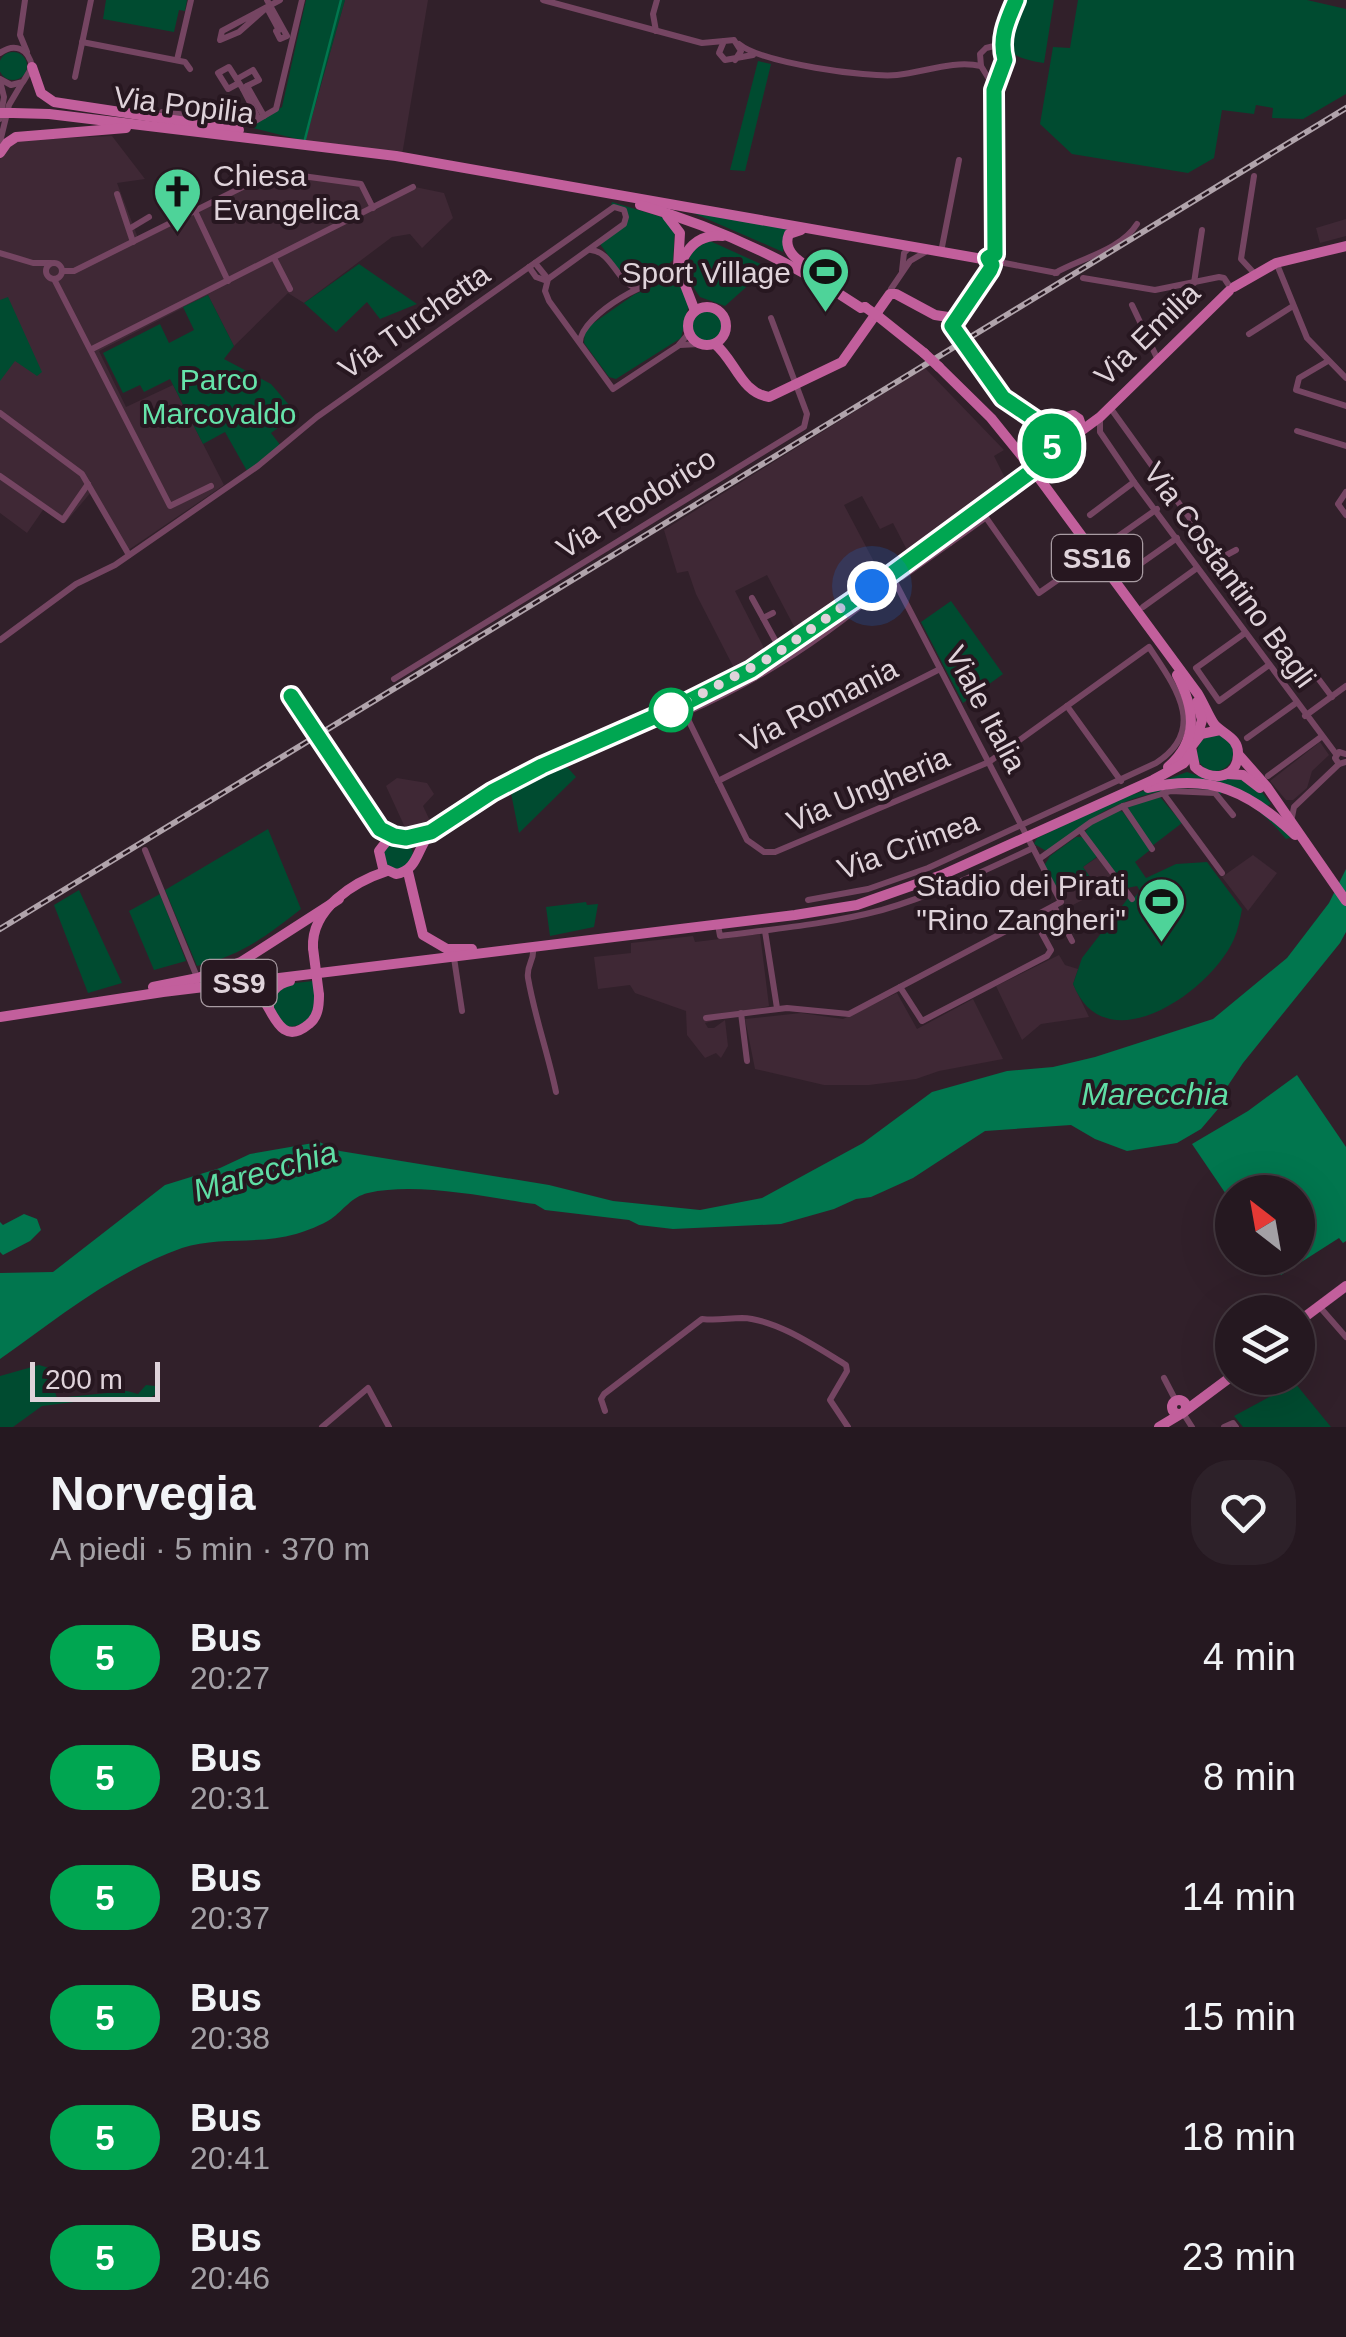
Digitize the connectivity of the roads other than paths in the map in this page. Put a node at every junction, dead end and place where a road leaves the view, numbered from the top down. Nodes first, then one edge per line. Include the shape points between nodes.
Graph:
1 (25, 0) edge
2 (90, 0) edge
3 (191, 0) edge
4 (280, 0) edge
5 (302, 0) edge
6 (543, 0) edge
7 (657, 0) edge
8 (1016, 0) edge
9 (267, 6) edge
10 (653, 14) junction
11 (638, 26) junction
12 (238, 27) dead end
13 (20, 28) junction
14 (656, 31) junction
15 (724, 40) junction
16 (82, 42) junction
17 (702, 42) junction
18 (739, 44) junction
19 (997, 48) junction
20 (982, 50) junction
21 (2, 51) edge
22 (28, 54) junction
23 (756, 54) junction
24 (720, 56) junction
25 (178, 60) junction
26 (735, 60) junction
27 (963, 64) junction
28 (32, 67) junction
29 (982, 67) junction
30 (1002, 68) junction
31 (190, 69) dead end
32 (76, 77) dead end
33 (0, 80) edge
34 (23, 82) junction
35 (241, 84) dead end
36 (994, 90) junction
37 (162, 112) dead end
38 (0, 116) edge
39 (261, 117) junction
40 (157, 127) junction
41 (0, 142) edge
42 (308, 145) junction
43 (0, 153) edge
44 (959, 160) dead end
45 (1254, 176) dead end
46 (413, 188) dead end
47 (118, 194) dead end
48 (632, 200) junction
49 (373, 208) junction
50 (657, 210) junction
51 (194, 211) junction
52 (149, 218) dead end
53 (1137, 224) dead end
54 (129, 229) junction
55 (803, 230) junction
56 (1202, 230) dead end
57 (133, 242) junction
58 (894, 245) junction
59 (1346, 246) edge
60 (759, 248) junction
61 (909, 248) junction
62 (928, 251) junction
63 (585, 252) junction
64 (0, 253) edge
65 (941, 253) junction
66 (274, 258) junction
67 (1297, 258) junction
68 (993, 260) junction
69 (906, 261) junction
70 (51, 263) junction
71 (33, 264) junction
72 (532, 265) junction
73 (1278, 267) junction
74 (63, 272) junction
75 (1254, 273) junction
76 (682, 276) junction
77 (50, 277) junction
78 (1083, 278) dead end
79 (548, 280) junction
80 (228, 281) junction
81 (831, 281) junction
82 (1194, 283) junction
83 (640, 288) junction
84 (290, 289) dead end
85 (891, 289) dead end
86 (1232, 290) junction
87 (66, 298) junction
88 (696, 305) junction
89 (1132, 306) dead end
90 (1293, 306) junction
91 (865, 307) junction
92 (771, 318) dead end
93 (950, 321) junction
94 (688, 333) junction
95 (1249, 334) dead end
96 (718, 341) junction
97 (580, 343) junction
98 (699, 344) junction
99 (678, 346) junction
100 (92, 349) junction
101 (1158, 360) junction
102 (1328, 361) junction
103 (1346, 378) edge
104 (795, 386) junction
105 (1346, 406) edge
106 (1103, 412) junction
107 (0, 413) edge
108 (1037, 419) junction
109 (1079, 419) junction
110 (1058, 420) junction
111 (1297, 431) dead end
112 (1100, 432) junction
113 (1079, 434) junction
114 (1055, 438) junction
115 (1346, 446) edge
116 (0, 476) edge
117 (1134, 482) junction
118 (88, 484) junction
119 (211, 486) dead end
120 (1346, 492) edge
121 (1156, 509) junction
122 (982, 513) junction
123 (1090, 515) dead end
124 (1346, 515) edge
125 (1177, 538) junction
126 (1104, 547) dead end
127 (1236, 550) dead end
128 (129, 555) junction
129 (1082, 562) dead end
130 (1197, 568) junction
131 (1122, 576) dead end
132 (893, 577) junction
133 (752, 598) dead end
134 (861, 598) junction
135 (1143, 606) dead end
136 (772, 613) dead end
137 (763, 618) junction
138 (1245, 633) junction
139 (0, 640) edge
140 (1154, 645) junction
141 (781, 650) junction
142 (768, 664) junction
143 (1269, 665) junction
144 (1172, 666) junction
145 (940, 669) junction
146 (1311, 669) dead end
147 (394, 678) dead end
148 (1346, 686) edge
149 (1332, 697) junction
150 (1296, 703) junction
151 (1067, 706) junction
152 (683, 709) junction
153 (1305, 716) junction
154 (1220, 730) junction
155 (1197, 737) junction
156 (1321, 737) junction
157 (1247, 738) dead end
158 (1190, 752) junction
159 (1343, 752) edge
160 (1238, 754) junction
161 (989, 762) junction
162 (1342, 763) edge
163 (1198, 771) junction
164 (1226, 774) junction
165 (1263, 777) junction
166 (718, 780) junction
167 (1121, 781) junction
168 (1135, 789) junction
169 (1164, 793) junction
170 (1302, 798) junction
171 (1121, 801) junction
172 (1232, 815) dead end
173 (1081, 831) junction
174 (431, 832) junction
175 (1025, 832) junction
176 (1297, 834) junction
177 (406, 838) junction
178 (1033, 848) junction
179 (1152, 848) dead end
180 (145, 850) dead end
181 (416, 852) junction
182 (378, 858) junction
183 (1039, 859) junction
184 (387, 871) junction
185 (408, 872) junction
186 (1222, 873) dead end
187 (363, 882) junction
188 (915, 893) junction
189 (339, 899) junction
190 (1132, 899) dead end
191 (808, 900) dead end
192 (1346, 901) edge
193 (1058, 904) junction
194 (1033, 917) junction
195 (796, 921) junction
196 (718, 924) junction
197 (765, 930) junction
198 (1072, 941) dead end
199 (533, 947) junction
200 (492, 952) junction
201 (453, 956) junction
202 (368, 966) junction
203 (198, 978) junction
204 (900, 987) junction
205 (163, 992) junction
206 (96, 1002) junction
207 (776, 1008) junction
208 (462, 1011) dead end
209 (741, 1013) junction
210 (270, 1014) junction
211 (0, 1017) edge
212 (706, 1018) dead end
213 (747, 1061) dead end
214 (556, 1092) dead end
215 (1344, 1291) edge
216 (1317, 1304) joint
217 (1346, 1337) edge
218 (1164, 1378) dead end
219 (1215, 1388) edge
220 (1180, 1408) junction
221 (606, 1411) dead end
222 (322, 1427) edge
223 (390, 1427) edge
224 (848, 1427) edge
225 (1158, 1427) edge
226 (1192, 1427) edge
227 (1224, 1427) edge
228 (1236, 1427) edge

1 - 13 street
2 - 16 street
3 - 25 street
4 - 9 street
5 - 39 street via 278,106
6 - 11 street
7 - 10 street
8 - 19 street
9 - 9 street via 279,30 280,39 288,34
9 - 12 street
10 - 11 street
10 - 14 street
11 - 14 street
13 - 21 street
13 - 22 street
14 - 17 street
15 - 17 street
15 - 18 street
15 - 24 street
16 - 25 street
16 - 32 street
17 - 24 street
18 - 23 street
18 - 26 street
19 - 20 street
19 - 30 street via 1005,56
20 - 27 street
20 - 29 street
21 - 22 street
22 - 28 street
23 - 26 street
23 - 27 street via 879,76
24 - 26 street
25 - 31 street
27 - 29 street
28 - 34 street
28 - 42 main road via 41,94 54,102
29 - 30 street
29 - 36 street
30 - 36 street
33 - 34 street
33 - 38 street
34 - 41 street
35 - 39 street
36 - 68 street
37 - 39 street via 252,122
38 - 40 main road, Via Popilia / SS16, bridge
40 - 42 main road, Via Popilia / SS16
40 - 43 main road via 16,137
42 - 48 main road, Via Popilia / SS16
44 - 65 street
45 - 75 street via 1241,259
46 - 49 street
47 - 54 street
48 - 50 main road, SS16
48 - 55 main road
48 - 81 main road, SS16 via 735,232
49 - 51 street via 361,184 277,172
49 - 66 street
50 - 60 main road, SS16
50 - 76 main road via 680,233
51 - 57 street
51 - 80 street
52 - 54 street
53 - 68 street via 1056,273
54 - 57 street
55 - 58 main road
55 - 81 main road via 789,234 788,252
56 - 82 street
57 - 74 street
58 - 61 main road
58 - 69 street
59 - 67 main road
60 - 76 main road via 710,236 689,247
60 - 91 main road, SS16
61 - 62 main road
61 - 69 street
62 - 65 main road
62 - 69 street
63 - 72 street, Via Turchetta via 624,224 624,210 610,209
63 - 79 street
63 - 83 street via 600,251 624,282
64 - 71 street
65 - 68 main road
66 - 80 street
66 - 84 street
67 - 73 main road
67 - 75 main road
68 - 93 main road
69 - 85 street
70 - 71 street
70 - 74 street
70 - 77 street
71 - 77 street
72 - 79 street
72 - 128 street, Via Turchetta
73 - 86 main road
73 - 90 street
74 - 77 street
74 - 87 street
75 - 86 main road
76 - 83 street
76 - 88 main road
77 - 87 street
78 - 82 street via 1155,290
79 - 97 street via 546,295
80 - 100 street
81 - 91 main road, SS16
82 - 86 street via 1218,276
83 - 97 street via 586,324
86 - 101 main road, Via Emilia
87 - 100 street
88 - 94 main road
88 - 96 main road via 723,315 726,326
89 - 101 street
90 - 95 street
90 - 102 street via 1307,338
91 - 140 main road, SS16, bridge via 990,418
92 - 104 street, Via Teodorico
93 - 104 main road via 890,294 842,362
93 - 108 main road via 1003,398
94 - 98 main road
94 - 99 street
96 - 98 main road
96 - 104 main road via 754,394 769,397
97 - 99 street via 613,389
98 - 99 street
100 - 119 street via 170,506
101 - 106 main road, Via Emilia
102 - 103 street
102 - 105 street via 1300,378 1296,390
104 - 147 street, Via Teodorico via 807,414 804,427
106 - 109 main road, Via Emilia
106 - 112 street
106 - 113 main road, Via Emilia
106 - 127 street via 1219,559
107 - 118 street via 73,465
108 - 110 main road, Via Emilia
108 - 114 main road
109 - 110 main road, Via Emilia via 1068,414
109 - 113 main road
110 - 114 main road
111 - 115 street
112 - 113 street
112 - 117 street, Via Costantino Bagli
113 - 114 main road, Via Emilia
114 - 122 main road via 1048,458
116 - 118 street via 63,520
117 - 121 street, Via Costantino Bagli
117 - 123 street
118 - 128 street
120 - 124 street via 1338,504
121 - 125 street, Via Costantino Bagli
121 - 126 street
122 - 129 street via 1039,593
122 - 132 main road
125 - 130 street, Via Costantino Bagli
125 - 131 street
128 - 139 street, Via Turchetta
130 - 135 street
130 - 138 street, Via Costantino Bagli
132 - 134 street
132 - 134 main road
132 - 145 street, Viale Italia
133 - 137 street
134 - 141 main road
134 - 142 street
136 - 137 street
137 - 141 street
138 - 143 street, Via Costantino Bagli
138 - 143 street via 1196,668 1219,701
140 - 144 main road, SS16
140 - 151 street, Via Ungheria
140 - 154 main road, SS16
140 - 167 street, Via Crimea via 1183,704 1183,729 1166,756
141 - 142 main road
142 - 152 main road
143 - 150 street, Via Costantino Bagli
144 - 155 main road, SS16 via 1200,710
144 - 168 main road via 1192,708 1188,741 1167,768
145 - 161 street, Viale Italia
145 - 166 street, Via Romania
146 - 149 street
148 - 149 street
149 - 153 street
150 - 153 street, Via Costantino Bagli
150 - 157 street
151 - 161 street, Via Ungheria
151 - 167 street
152 - 166 street
152 - 174 main road via 542,766
153 - 156 street, Via Costantino Bagli
154 - 155 main road
154 - 160 main road, SS16 via 1234,740
155 - 158 main road
156 - 159 street, Via Costantino Bagli
156 - 165 street
158 - 163 main road
158 - 168 main road, SS9 via 1176,769
159 - 162 street
160 - 164 main road
160 - 165 main road, SS16
161 - 166 street, Via Ungheria via 790,847 764,852 747,840
161 - 175 street, Viale Italia
162 - 170 street
163 - 164 main road, SS16
163 - 168 main road, SS9
164 - 176 main road, SS16 via 1256,784
165 - 170 street via 1285,803
165 - 176 main road, SS16
167 - 175 street, Via Crimea
168 - 171 main road, SS9
168 - 176 main road via 1187,782 1226,788 1260,804
169 - 171 street
169 - 172 street via 1215,794
169 - 186 street
170 - 176 street via 1291,811
171 - 173 street
171 - 175 main road, SS9
171 - 179 street
173 - 183 street
173 - 190 street
174 - 177 main road
174 - 181 main road
175 - 178 street, Viale Italia
175 - 188 main road, SS9
175 - 191 street, Via Crimea via 904,877
176 - 192 main road, SS16
177 - 181 main road
177 - 182 main road via 385,841
178 - 183 street, Viale Italia
178 - 188 street
180 - 203 street
181 - 185 main road
182 - 184 main road
182 - 187 main road
183 - 193 street, Viale Italia
184 - 185 main road
184 - 187 main road
185 - 200 main road via 419,927 430,941
187 - 189 main road
188 - 195 main road, SS9
189 - 203 main road via 259,952
189 - 210 main road, bridge via 317,922 317,1015 297,1030 282,1027
193 - 194 street
193 - 198 street, Viale Italia
194 - 204 street
194 - 204 street via 1051,954 922,1021
195 - 196 main road, SS9
195 - 197 street
196 - 197 street via 720,936
196 - 199 main road, SS9
197 - 207 street
199 - 200 main road, SS9
199 - 214 street via 527,971
200 - 201 main road, SS9
201 - 202 main road, SS9
201 - 208 street
202 - 205 main road, SS9
202 - 210 main road via 282,983 271,994
203 - 206 main road
204 - 207 street via 849,1014
205 - 206 main road, SS9
205 - 210 main road via 252,989
206 - 211 main road, SS9
207 - 209 street
209 - 212 street
209 - 213 street
215 - 216 main road
216 - 217 street
218 - 220 street
219 - 220 main road
220 - 225 main road
220 - 226 street
221 - 224 street via 604,1394 702,1319 744,1318 846,1365 830,1400
222 - 223 street via 368,1388
227 - 228 street

